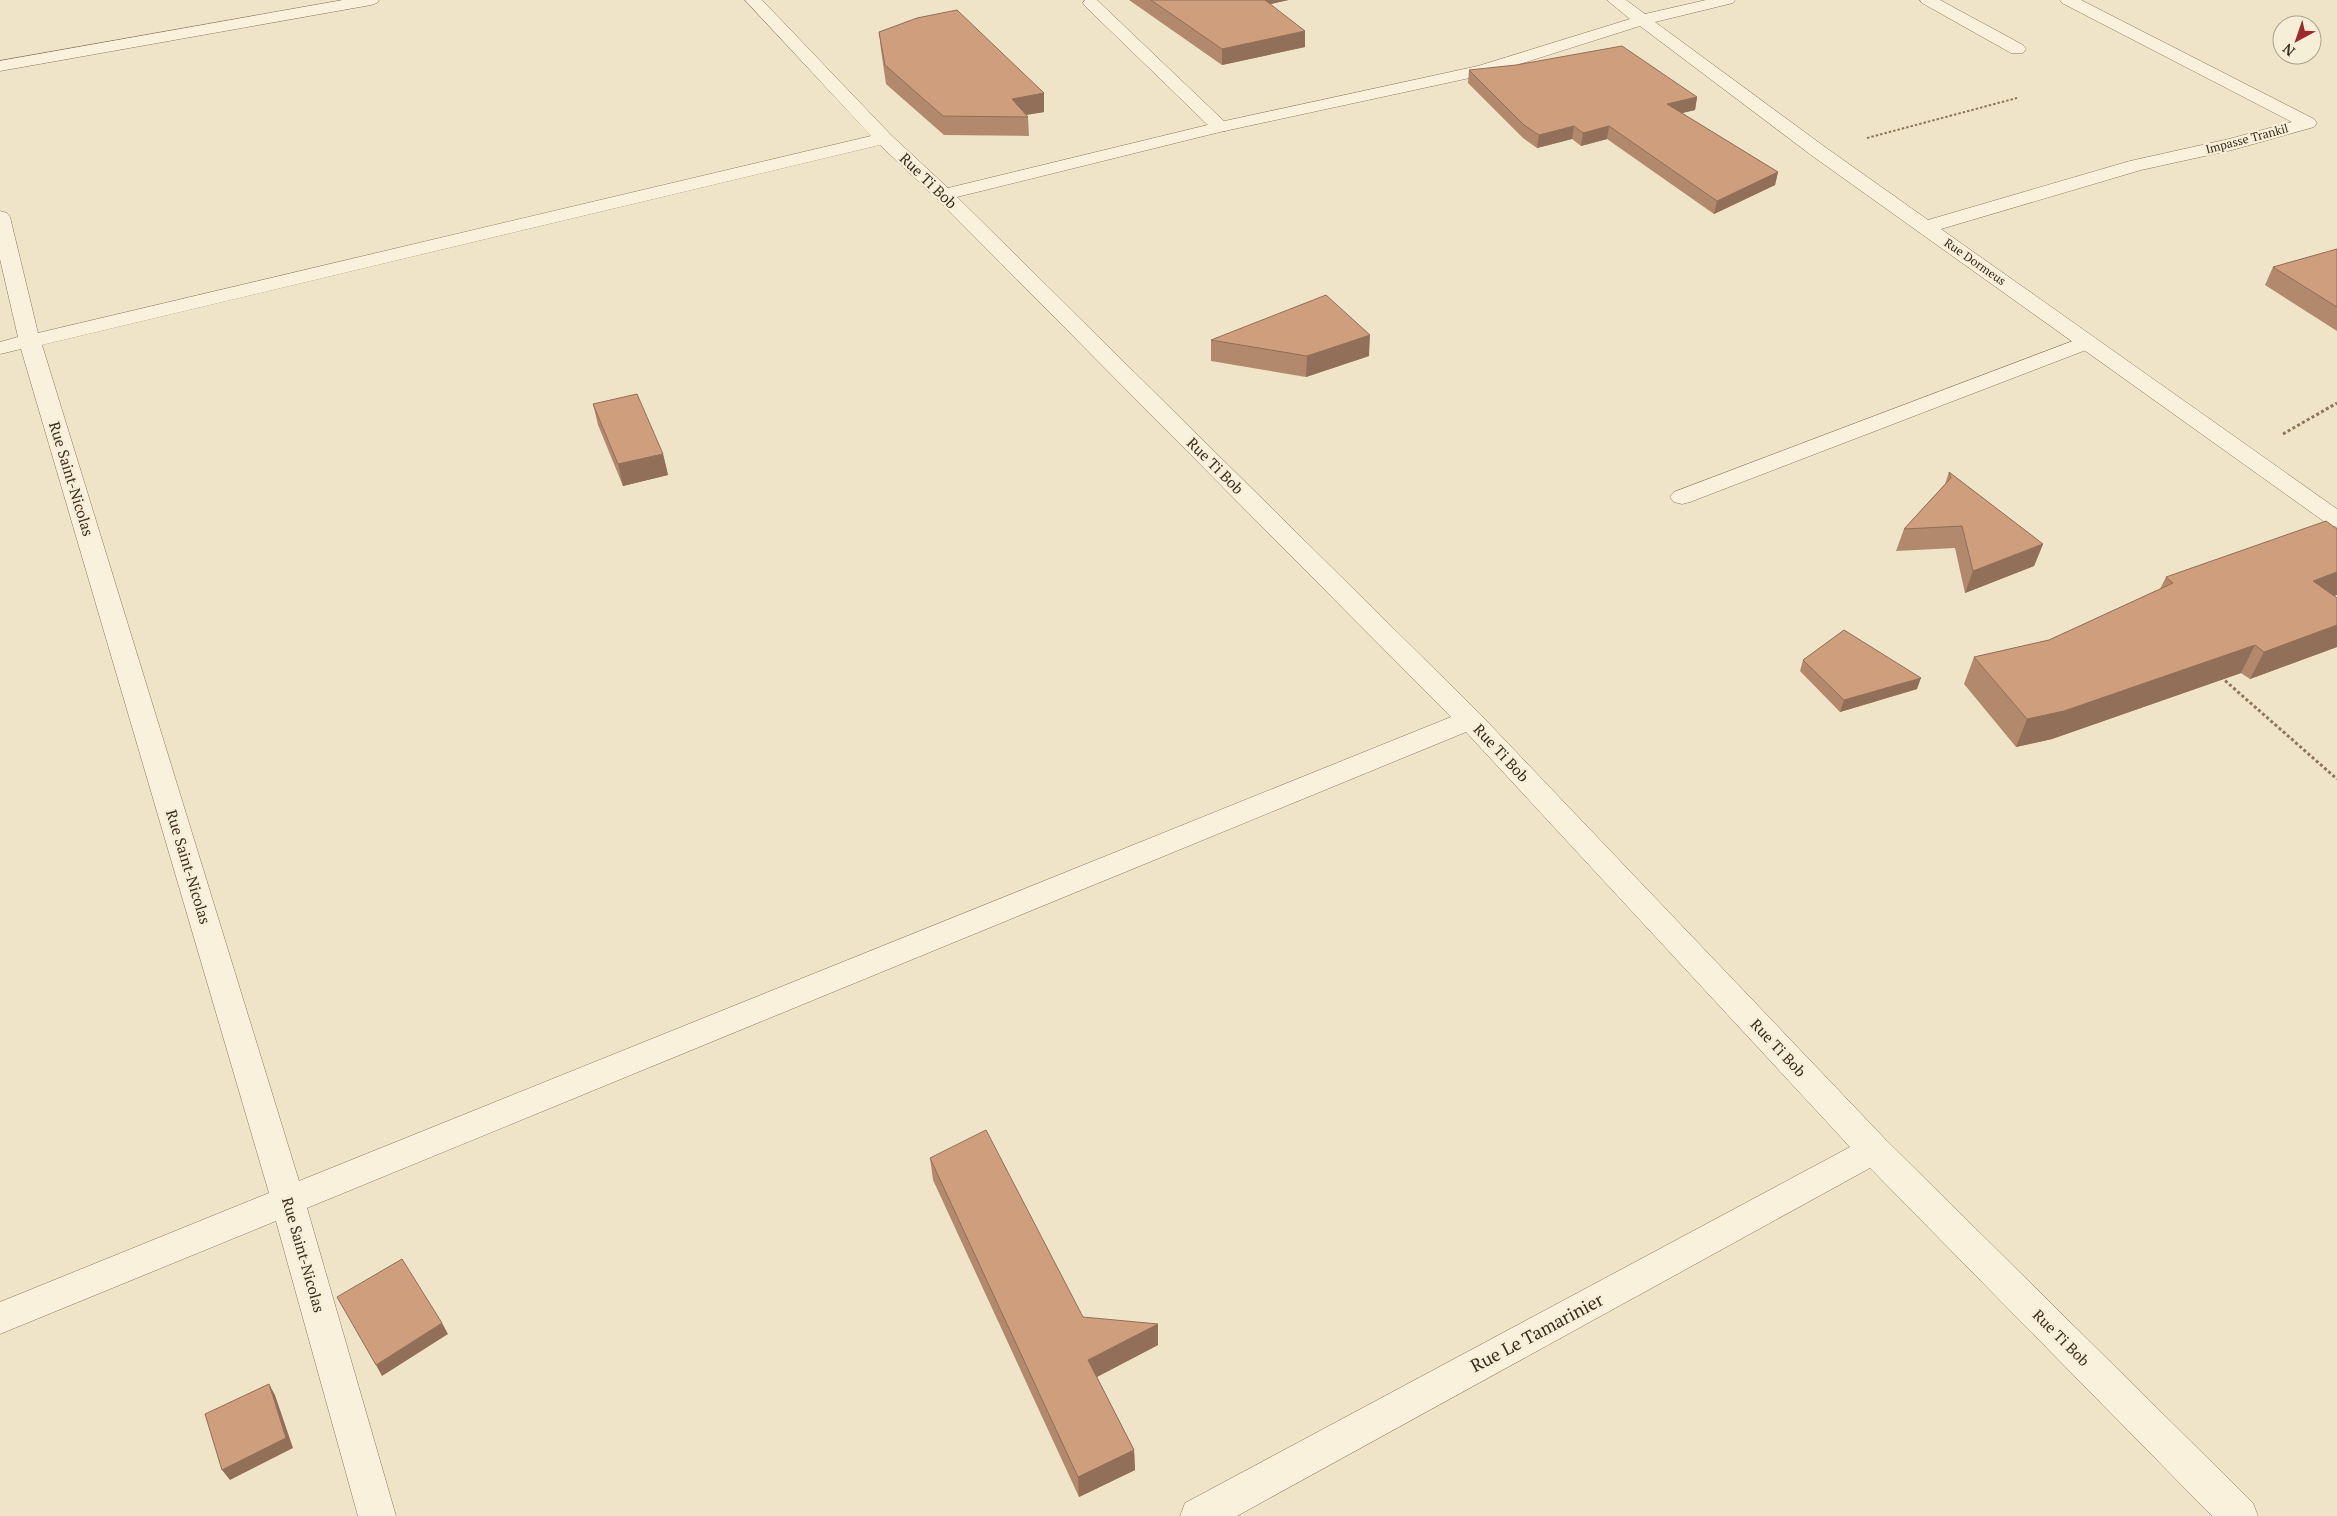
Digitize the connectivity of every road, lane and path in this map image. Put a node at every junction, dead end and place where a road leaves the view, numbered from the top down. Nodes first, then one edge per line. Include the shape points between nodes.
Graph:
1 (371, 0) edge
2 (753, 0) edge
3 (1615, 0) edge
4 (1727, 0) edge
5 (1928, 0) edge
6 (2068, 0) edge
7 (1092, 3) dead end
8 (1643, 20) junction
9 (2017, 49) dead end
10 (0, 66) edge
11 (2017, 98) dead end
12 (1220, 127) junction
13 (884, 139) junction
14 (1818, 151) junction
15 (944, 195) junction
16 (0, 217) edge
17 (1926, 227) junction
18 (30, 342) junction
19 (2086, 342) junction
20 (0, 348) edge
21 (2337, 403) edge
22 (2245, 455) junction
23 (1682, 497) dead end
24 (2337, 520) edge
25 (2214, 671) edge
26 (1470, 720) junction
27 (2337, 779) edge
28 (1874, 1150) junction
29 (288, 1201) junction
30 (0, 1318) edge
31 (377, 1516) edge
32 (1199, 1516) edge
33 (2239, 1516) edge

1 - 10 street
2 - 13 street, Rue Ti Bob
3 - 8 street, Rue Dormeus
4 - 8 street
5 - 9 street
6 - 17 street, Impasse Trankil via 2308,123 2137,165
7 - 12 street
8 - 12 street via 1482,70
8 - 14 street, Rue Dormeus
11 - 14 path
12 - 15 street
13 - 15 street, Rue Ti Bob
13 - 18 street
14 - 17 street, Rue Dormeus
15 - 26 street, Rue Ti Bob
16 - 18 street, Rue Saint-Nicolas
17 - 19 street, Rue Dormeus
18 - 20 street
18 - 29 street, Rue Saint-Nicolas
19 - 22 street, Rue Dormeus
19 - 23 street
21 - 22 path
22 - 24 street, Rue Dormeus
25 - 27 path
26 - 28 street, Rue Ti Bob
26 - 29 street
28 - 32 street, Rue Le Tamarinier
28 - 33 street, Rue Ti Bob
29 - 30 street
29 - 31 street, Rue Saint-Nicolas

